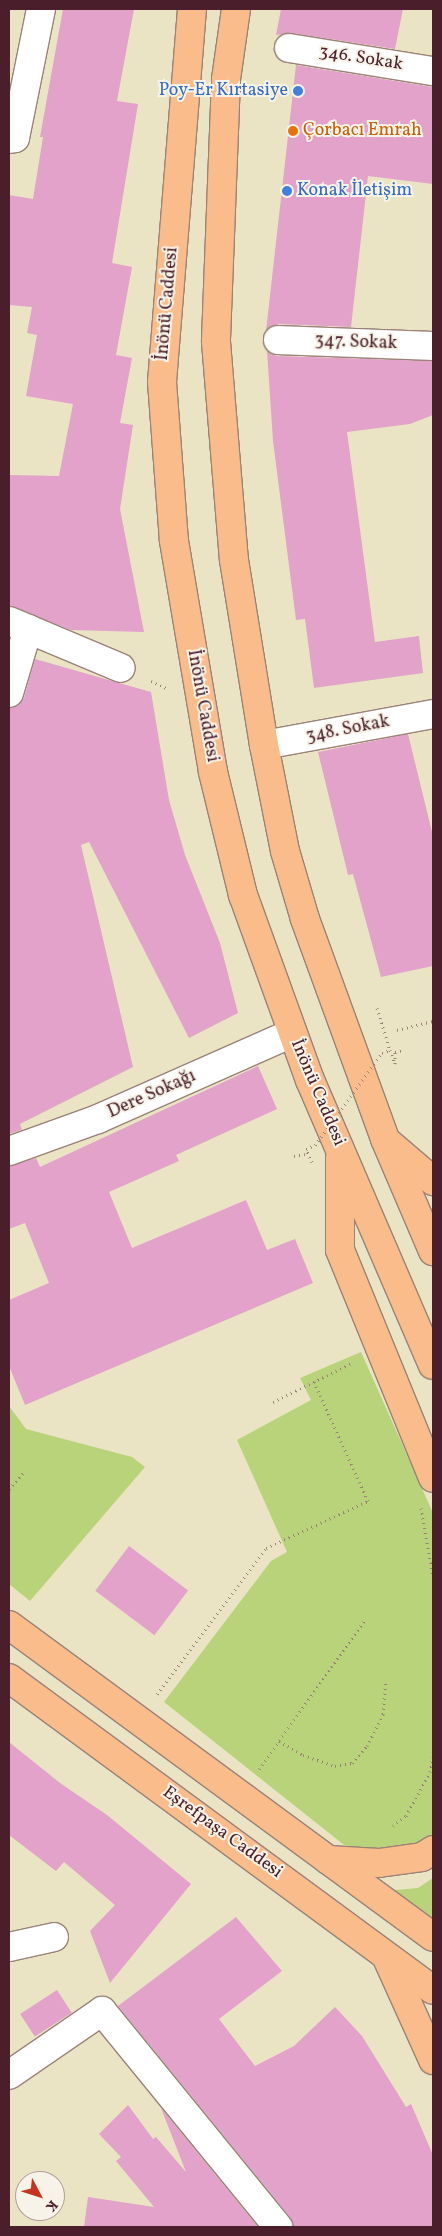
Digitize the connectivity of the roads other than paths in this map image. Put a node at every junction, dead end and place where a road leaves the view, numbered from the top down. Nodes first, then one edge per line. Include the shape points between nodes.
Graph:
1 (41, 9) edge
2 (192, 9) edge
3 (236, 9) edge
4 (289, 48) dead end
5 (433, 71) edge
6 (9, 139) edge
7 (278, 340) dead end
8 (433, 346) edge
9 (18, 625) edge
10 (121, 668) dead end
11 (9, 693) edge
12 (433, 714) edge
13 (264, 745) junction
14 (292, 1033) junction
15 (385, 1139) junction
16 (340, 1147) junction
17 (9, 1151) edge
18 (433, 1181) edge
19 (433, 1251) edge
20 (433, 1365) edge
21 (433, 1478) edge
22 (9, 1625) edge
23 (9, 1678) edge
24 (433, 1850) edge
25 (328, 1860) junction
26 (54, 1937) dead end
27 (433, 1937) edge
28 (9, 1946) edge
29 (387, 1958) junction
30 (433, 1990) edge
31 (433, 2060) edge
32 (9, 2075) edge
33 (278, 2227) edge

1 - 6 street via 15,138
2 - 14 main road, İnönü Caddesi via 162,382 174,541 213,772 242,895
3 - 13 main road via 226,79 216,342 234,560
4 - 5 street, 346. Sokak
7 - 8 street, 347. Sokak
9 - 10 street
9 - 11 street
12 - 13 street, 348. Sokak
13 - 15 main road via 285,851 305,920
14 - 16 main road, İnönü Caddesi
14 - 17 street, Dere Sokağı via 98,1119
15 - 18 main road
15 - 19 main road
16 - 20 main road, İnönü Caddesi
16 - 21 main road via 340,1250
22 - 25 main road
23 - 29 main road, Eşrefpaşa Caddesi via 340,1920
24 - 25 main road via 422,1857 379,1863
25 - 27 main road
26 - 28 street
29 - 30 main road, Eşrefpaşa Caddesi
29 - 31 main road
32 - 33 street via 102,2011

